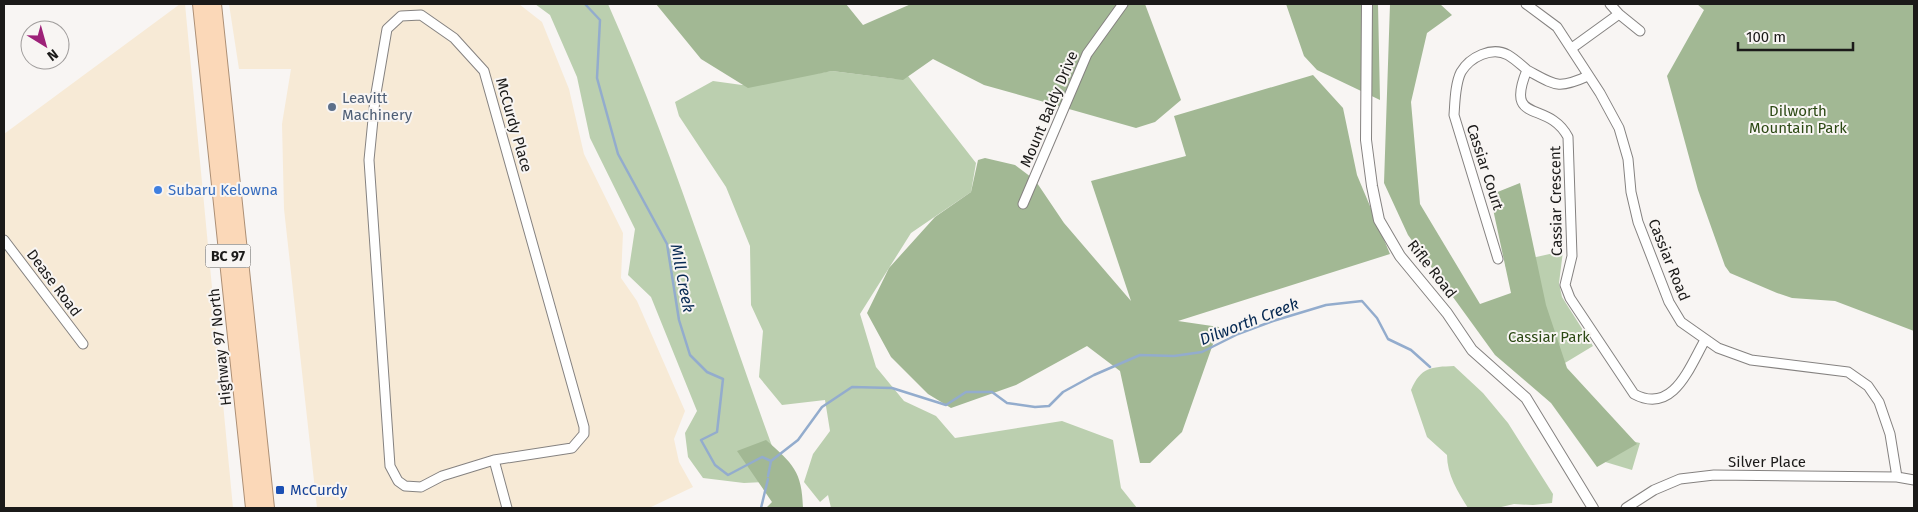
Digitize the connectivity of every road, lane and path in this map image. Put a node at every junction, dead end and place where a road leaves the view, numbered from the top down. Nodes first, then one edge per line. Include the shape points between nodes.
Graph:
1 (200, 4) edge
2 (214, 4) edge
3 (1123, 4) edge
4 (1367, 4) edge
5 (1526, 4) edge
6 (1610, 4) edge
7 (1619, 14) junction
8 (1640, 31) dead end
9 (1572, 48) junction
10 (1527, 70) junction
11 (1588, 76) junction
12 (1023, 204) dead end
13 (4, 240) edge
14 (1498, 259) dead end
15 (1705, 340) junction
16 (83, 344) dead end
17 (494, 460) junction
18 (1897, 476) junction
19 (1914, 480) edge
20 (253, 508) edge
21 (267, 508) edge
22 (507, 508) edge
23 (1593, 508) edge
24 (1626, 508) edge

1 - 20 highway, Highway 97 North / BC 97
2 - 21 highway, Highway 97 North / BC 97
3 - 12 street, Mount Baldy Drive via 1087,54
4 - 23 street, Rifle Road via 1366,140 1379,220 1400,256 1448,313 1472,350 1526,398
5 - 9 street, Cassiar Road via 1557,27
6 - 7 street
7 - 8 street
7 - 9 street
9 - 11 street, Cassiar Road
10 - 11 street via 1556,85 1570,84
10 - 14 street, Cassiar Court via 1508,55 1494,51 1478,56 1462,72 1456,93 1454,115
10 - 15 street, Cassiar Crescent via 1519,89 1519,100 1526,108 1549,117 1563,127 1568,137 1572,256 1565,285 1570,298 1634,394 1645,400 1671,393 1681,384
11 - 15 street, Cassiar Road via 1618,128 1628,159 1638,222 1670,302 1681,322
13 - 16 street, Dease Road
15 - 18 street, Cassiar Road via 1751,360 1848,372 1868,386 1879,402 1890,434
17 - 17 street, McCurdy Place via 572,448 584,434 584,421 484,71 454,38 421,15 401,16 387,29 369,160 390,466 398,481 414,488
17 - 22 street
18 - 19 street, Silver Place
18 - 24 street, Silver Place via 1714,475 1680,480 1654,490

